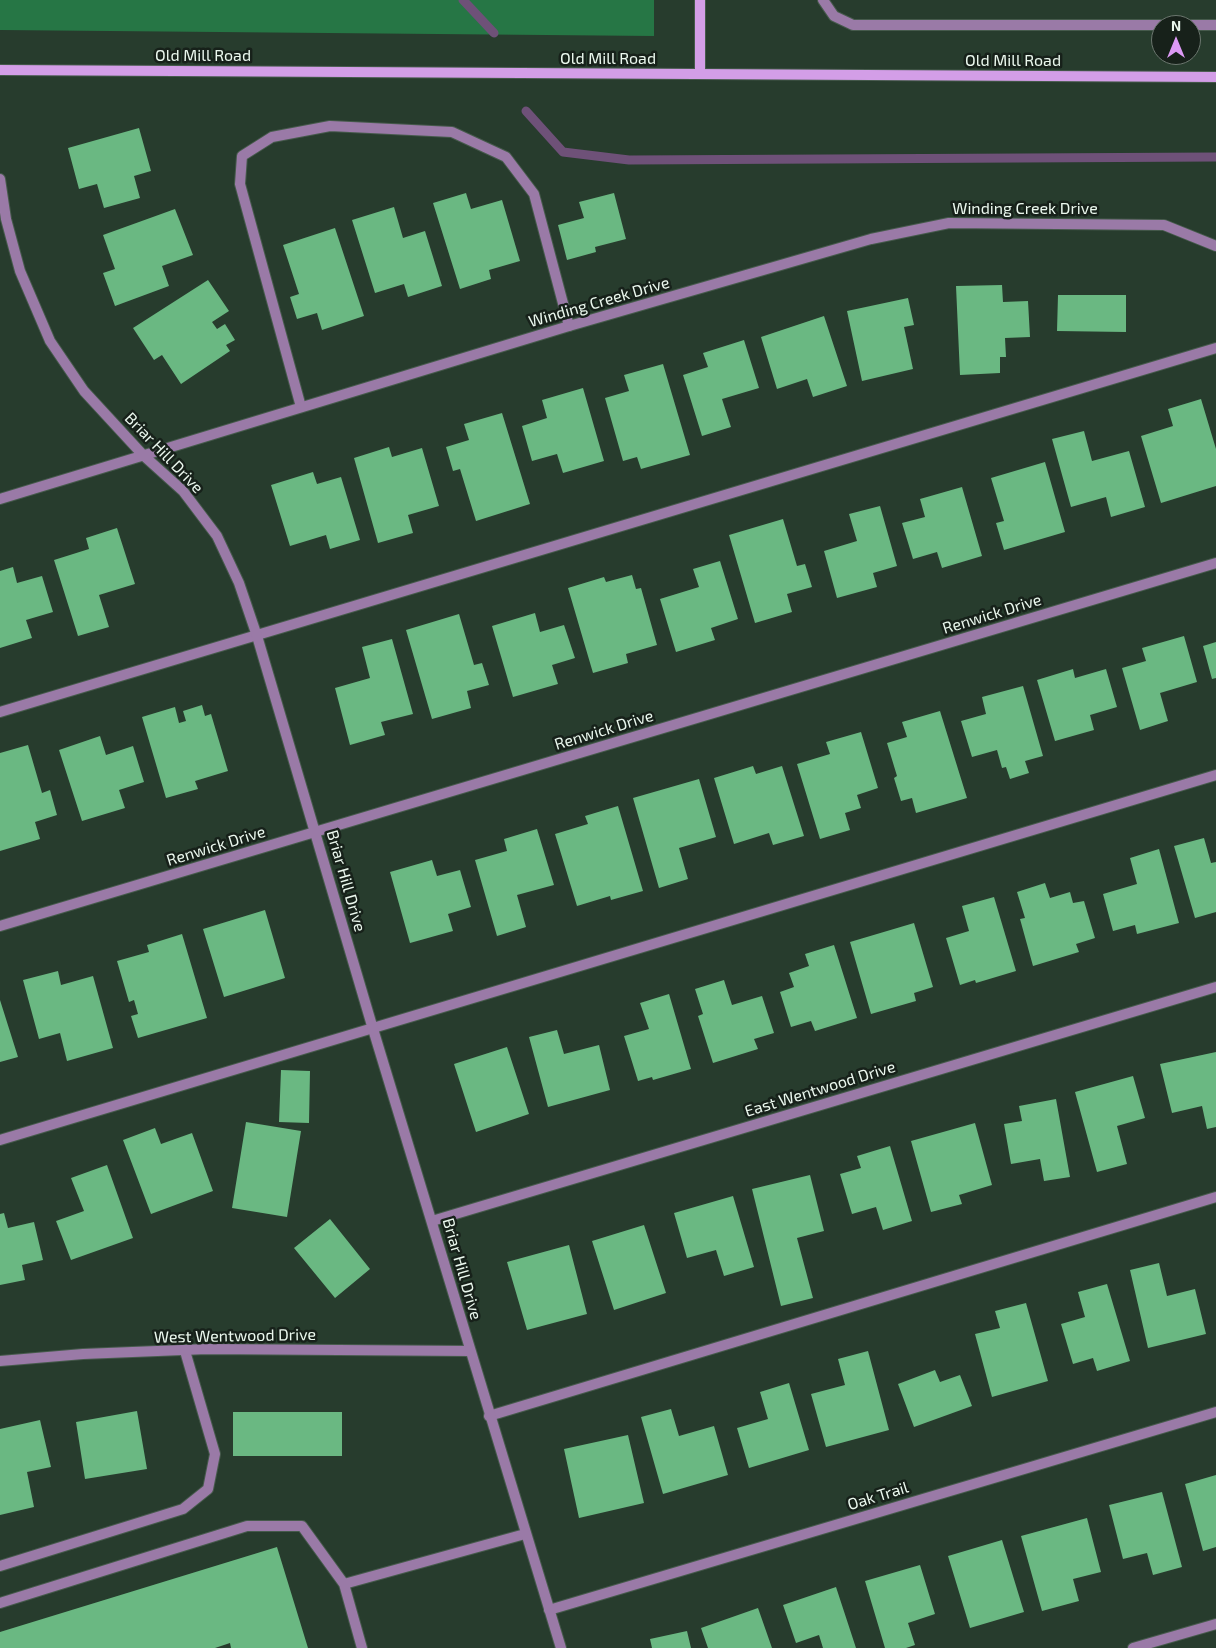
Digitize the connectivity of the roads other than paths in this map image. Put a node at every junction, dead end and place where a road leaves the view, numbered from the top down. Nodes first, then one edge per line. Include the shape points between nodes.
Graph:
1 (700, 0) edge
2 (823, 0) edge
3 (1151, 25) edge
4 (1201, 25) edge
5 (1216, 25) edge
6 (0, 70) edge
7 (700, 74) junction
8 (1216, 77) edge
9 (0, 179) edge
10 (1216, 246) edge
11 (569, 326) junction
12 (1216, 348) edge
13 (301, 407) junction
14 (143, 455) junction
15 (0, 499) edge
16 (1216, 563) edge
17 (258, 636) junction
18 (0, 712) edge
19 (1216, 775) edge
20 (315, 832) junction
21 (0, 926) edge
22 (1216, 987) edge
23 (373, 1028) junction
24 (0, 1140) edge
25 (1216, 1197) edge
26 (432, 1221) junction
27 (185, 1351) junction
28 (470, 1351) junction
29 (0, 1361) edge
30 (1216, 1412) edge
31 (490, 1416) junction
32 (525, 1534) junction
33 (0, 1566) edge
34 (344, 1584) junction
35 (0, 1603) edge
36 (549, 1610) junction
37 (1216, 1624) edge
38 (362, 1648) edge
39 (561, 1648) edge
40 (1133, 1648) edge

1 - 7 street
2 - 3 street via 834,16 854,25
4 - 5 street
6 - 7 street, Old Mill Road
7 - 8 street, Old Mill Road
9 - 14 street, Briar Hill Drive via 6,219 20,272 50,341 84,391
10 - 11 street, Winding Creek Drive via 1164,225 949,222 871,239
11 - 13 street, Winding Creek Drive
11 - 13 street via 534,194 506,157 452,132 330,126 272,136 242,156 240,184
12 - 17 street
13 - 14 street, Winding Creek Drive
14 - 15 street, Winding Creek Drive
14 - 17 street, Briar Hill Drive via 182,491 217,536 239,583
16 - 20 street, Renwick Drive
17 - 18 street
17 - 20 street, Briar Hill Drive
19 - 23 street
20 - 21 street, Renwick Drive
20 - 23 street, Briar Hill Drive
22 - 26 street, East Wentwood Drive
23 - 24 street
23 - 26 street, Briar Hill Drive
25 - 31 street
26 - 28 street, Briar Hill Drive
27 - 28 street, West Wentwood Drive
27 - 29 street, West Wentwood Drive via 82,1354
27 - 33 street via 215,1454 208,1489 182,1509
28 - 31 street, Briar Hill Drive
30 - 36 street, Oak Trail
31 - 32 street, Briar Hill Drive
32 - 34 street
32 - 36 street, Briar Hill Drive
34 - 35 street via 302,1526 247,1526
34 - 38 street
36 - 39 street, Briar Hill Drive
37 - 40 street

